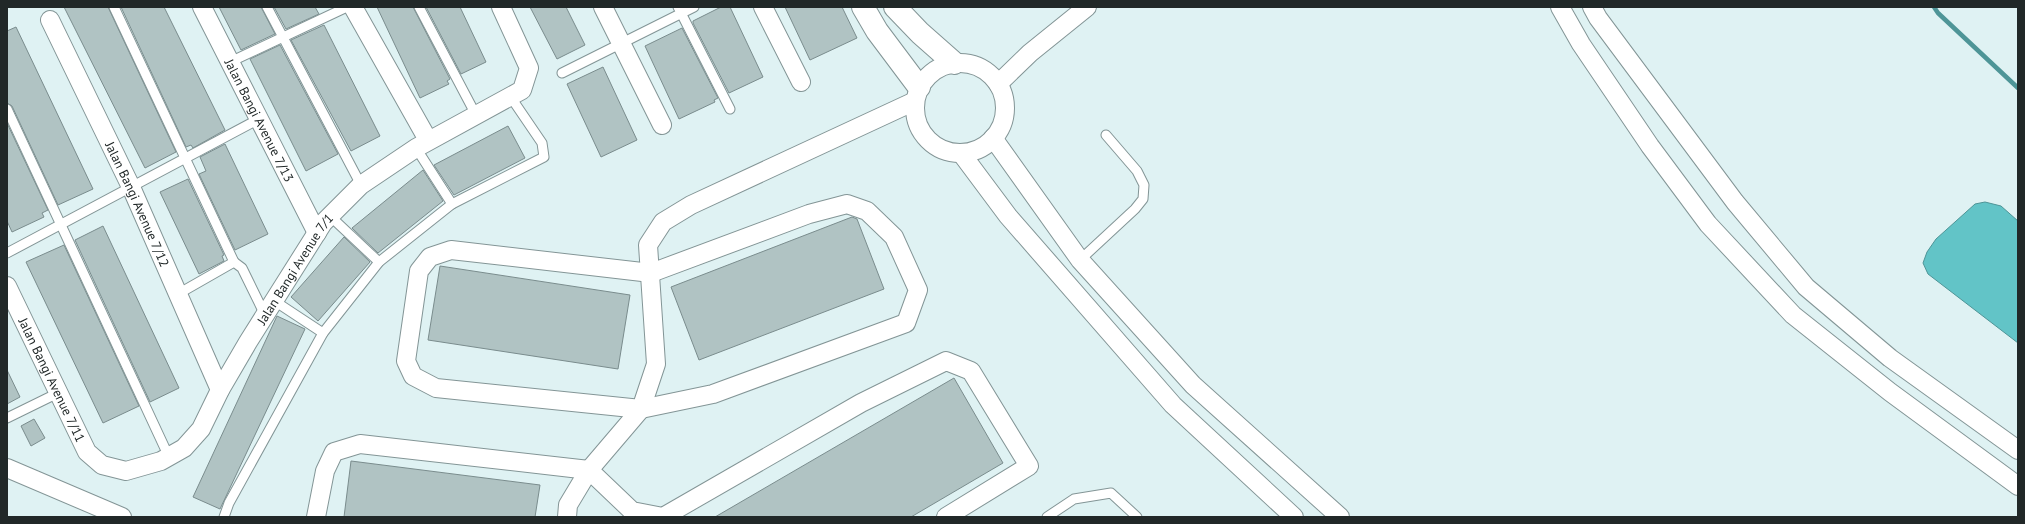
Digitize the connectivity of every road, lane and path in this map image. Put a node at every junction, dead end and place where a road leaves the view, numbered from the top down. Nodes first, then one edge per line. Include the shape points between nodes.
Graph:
1 (114, 7) edge
2 (202, 7) edge
3 (267, 7) edge
4 (346, 7) edge
5 (353, 7) edge
6 (419, 7) edge
7 (501, 7) edge
8 (603, 7) edge
9 (694, 7) edge
10 (763, 7) edge
11 (863, 7) edge
12 (895, 7) edge
13 (1088, 7) edge
14 (1560, 7) edge
15 (1592, 7) edge
16 (680, 10) edge
17 (50, 20) dead end
18 (283, 37) junction
19 (621, 43) junction
20 (230, 62) junction
21 (954, 63) junction
22 (562, 73) dead end
23 (801, 82) dead end
24 (998, 84) junction
25 (917, 94) junction
26 (510, 96) junction
27 (7, 109) edge
28 (730, 109) dead end
29 (476, 114) junction
30 (259, 119) junction
31 (662, 125) dead end
32 (1106, 135) dead end
33 (993, 138) junction
34 (422, 144) junction
35 (961, 153) junction
36 (186, 158) junction
37 (361, 185) junction
38 (131, 187) junction
39 (452, 204) junction
40 (330, 216) junction
41 (62, 224) junction
42 (317, 233) junction
43 (7, 253) edge
44 (1080, 260) junction
45 (234, 262) junction
46 (379, 262) junction
47 (650, 272) junction
48 (7, 286) edge
49 (178, 294) junction
50 (269, 308) junction
51 (323, 332) junction
52 (220, 390) junction
53 (58, 393) junction
54 (641, 409) junction
55 (7, 418) edge
56 (2018, 450) edge
57 (87, 452) joint
58 (169, 457) junction
59 (7, 468) edge
60 (589, 470) junction
61 (2018, 486) edge
62 (122, 517) edge
63 (224, 517) edge
64 (316, 517) edge
65 (567, 517) edge
66 (946, 517) edge
67 (1048, 517) edge
68 (1137, 517) edge
69 (1294, 517) edge
70 (1340, 517) edge

1 - 36 lane
2 - 20 street, Jalan Bangi Avenue 7/13
3 - 18 lane
4 - 18 lane
5 - 34 street
6 - 29 lane
7 - 26 street, Jalan Bangi Avenue 7/1 via 529,68 522,90
8 - 19 street
9 - 16 lane
10 - 23 street
11 - 25 street
12 - 21 street
13 - 24 street via 1030,53
14 - 61 street via 1581,44 1650,146 1708,224 1793,315 1890,392
15 - 56 street via 1677,126 1806,288 1890,358
16 - 19 lane
16 - 28 lane
17 - 38 street, Jalan Bangi Avenue 7/12
18 - 20 lane
18 - 37 lane
19 - 22 lane
19 - 31 street
20 - 30 street, Jalan Bangi Avenue 7/13
21 - 24 street via 967,63 979,67 990,74
21 - 25 street via 934,71
24 - 33 street via 1005,106 1004,118
25 - 35 street via 915,117 921,132 931,143 945,151
25 - 47 street via 691,205 663,222 648,245
26 - 29 street, Jalan Bangi Avenue 7/1
26 - 39 lane via 542,143 544,157
27 - 41 lane
29 - 34 street, Jalan Bangi Avenue 7/1
30 - 36 lane
30 - 42 street, Jalan Bangi Avenue 7/13
32 - 44 lane via 1136,171 1144,185 1143,199
33 - 35 street via 979,149
33 - 44 street
34 - 37 street, Jalan Bangi Avenue 7/1
34 - 39 lane
35 - 69 street via 1008,216 1173,405
36 - 38 lane
36 - 45 lane
37 - 40 street, Jalan Bangi Avenue 7/1
38 - 41 lane
38 - 49 street, Jalan Bangi Avenue 7/12
39 - 46 lane
40 - 42 street, Jalan Bangi Avenue 7/1
40 - 46 lane
41 - 43 lane
41 - 58 lane
42 - 50 street, Jalan Bangi Avenue 7/1
44 - 70 street via 1193,385
45 - 49 lane
45 - 50 lane via 242,268
46 - 51 lane
47 - 54 street via 656,364
47 - 54 street via 451,250 430,257 419,271 406,361 414,376 436,388
47 - 54 street via 809,214 847,204 867,211 894,237 918,290 906,323 713,394
48 - 53 street, Jalan Bangi Avenue 7/11
49 - 52 street, Jalan Bangi Avenue 7/12
50 - 51 lane
50 - 52 street, Jalan Bangi Avenue 7/1
51 - 63 lane via 229,503
52 - 58 street, Jalan Bangi Avenue 7/1 via 201,429 184,448
53 - 55 lane
53 - 57 street, Jalan Bangi Avenue 7/11
54 - 60 street
57 - 58 street, Jalan Bangi Avenue 7/1 via 102,464 126,471 161,462
59 - 62 street
60 - 64 street via 360,444 334,452 325,471
60 - 65 street via 568,505
60 - 66 street via 632,511 663,517 861,403 946,361 971,372 1029,466
67 - 68 lane via 1074,499 1111,493

